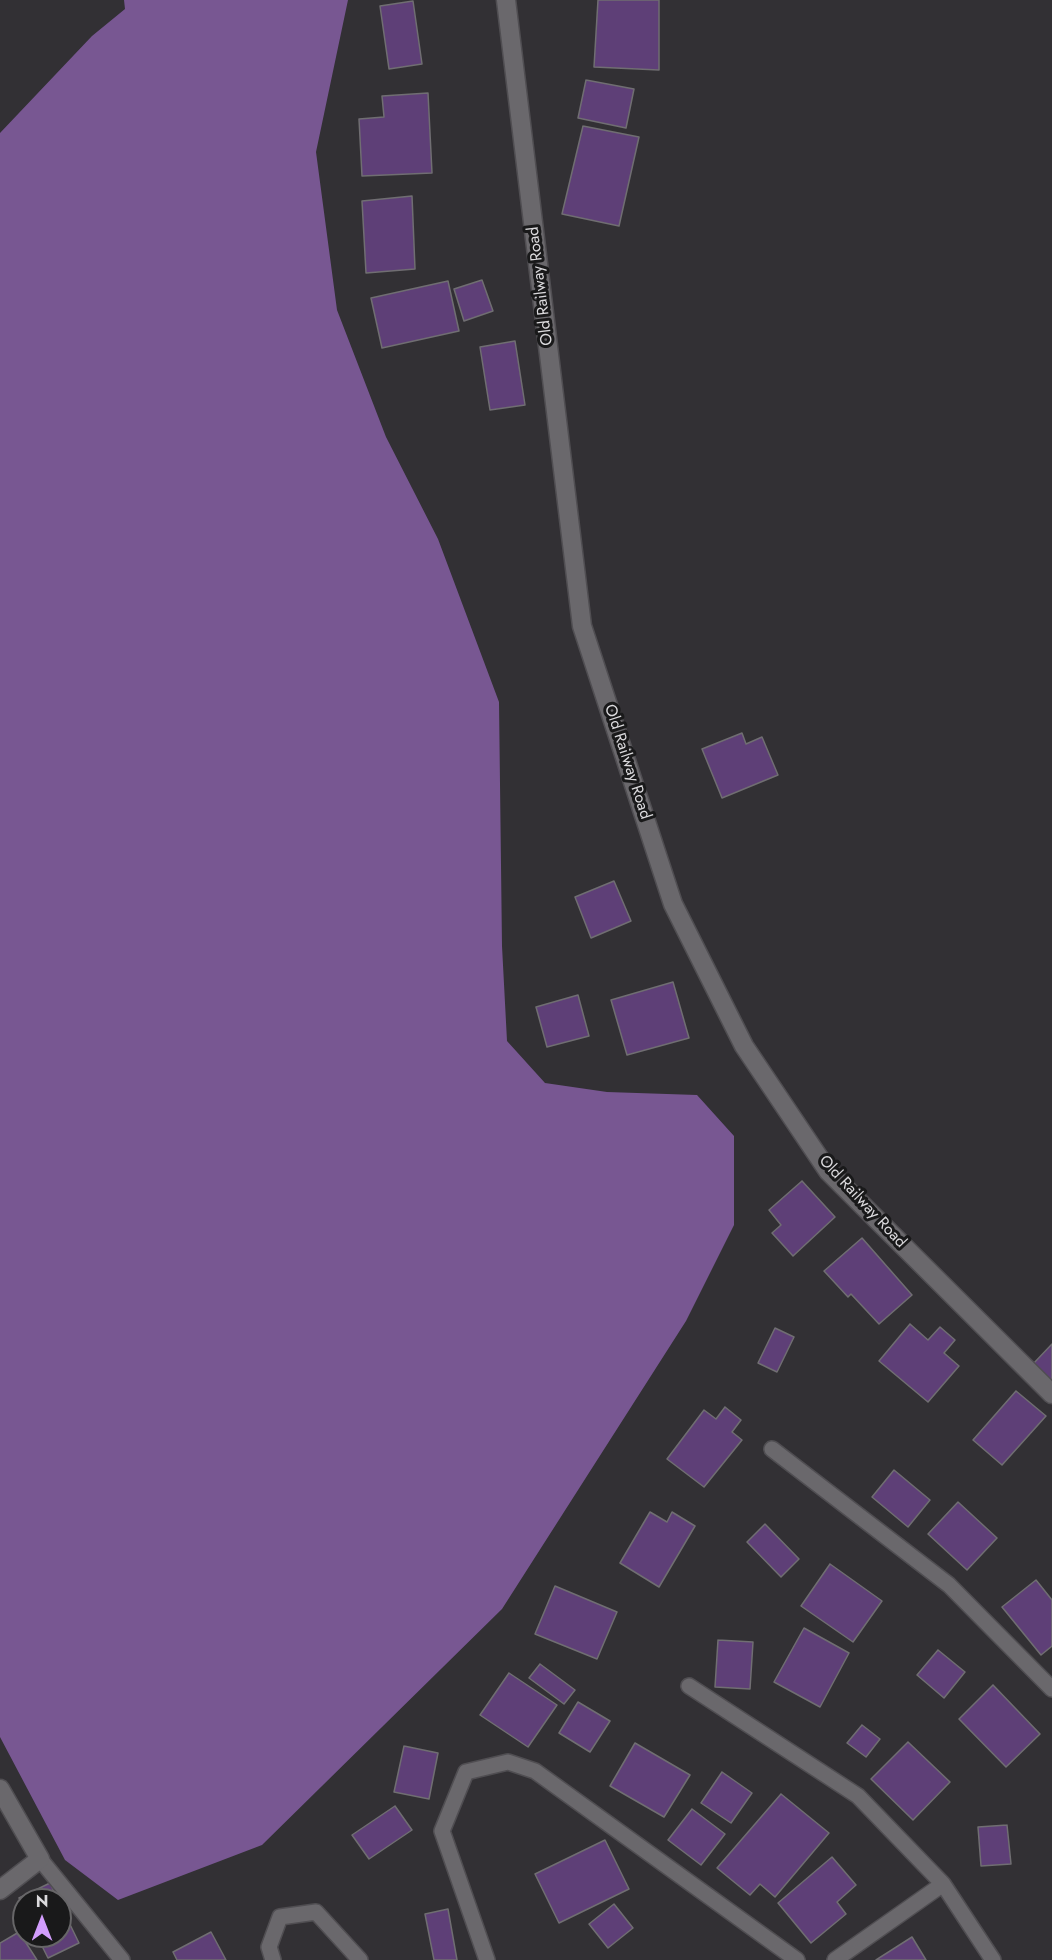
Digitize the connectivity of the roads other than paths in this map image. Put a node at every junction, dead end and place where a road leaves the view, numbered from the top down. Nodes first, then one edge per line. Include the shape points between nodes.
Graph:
1 (506, 0) edge
2 (1052, 1394) edge
3 (772, 1449) dead end
4 (689, 1686) dead end
5 (1052, 1689) edge
6 (0, 1789) edge
7 (40, 1859) junction
8 (943, 1884) junction
9 (0, 1890) edge
10 (488, 1957) edge
11 (122, 1960) edge
12 (273, 1960) edge
13 (360, 1960) edge
14 (797, 1960) edge
15 (835, 1960) edge
16 (993, 1960) edge

1 - 2 street, Old Railway Road via 582,626 673,904 744,1046 828,1171
3 - 5 lane via 949,1585
4 - 8 lane via 858,1796
6 - 7 street
7 - 9 street
7 - 11 lane
8 - 15 lane
8 - 16 lane
10 - 14 lane via 442,1831 466,1772 508,1762 535,1771
12 - 13 lane via 269,1947 280,1917 316,1912

